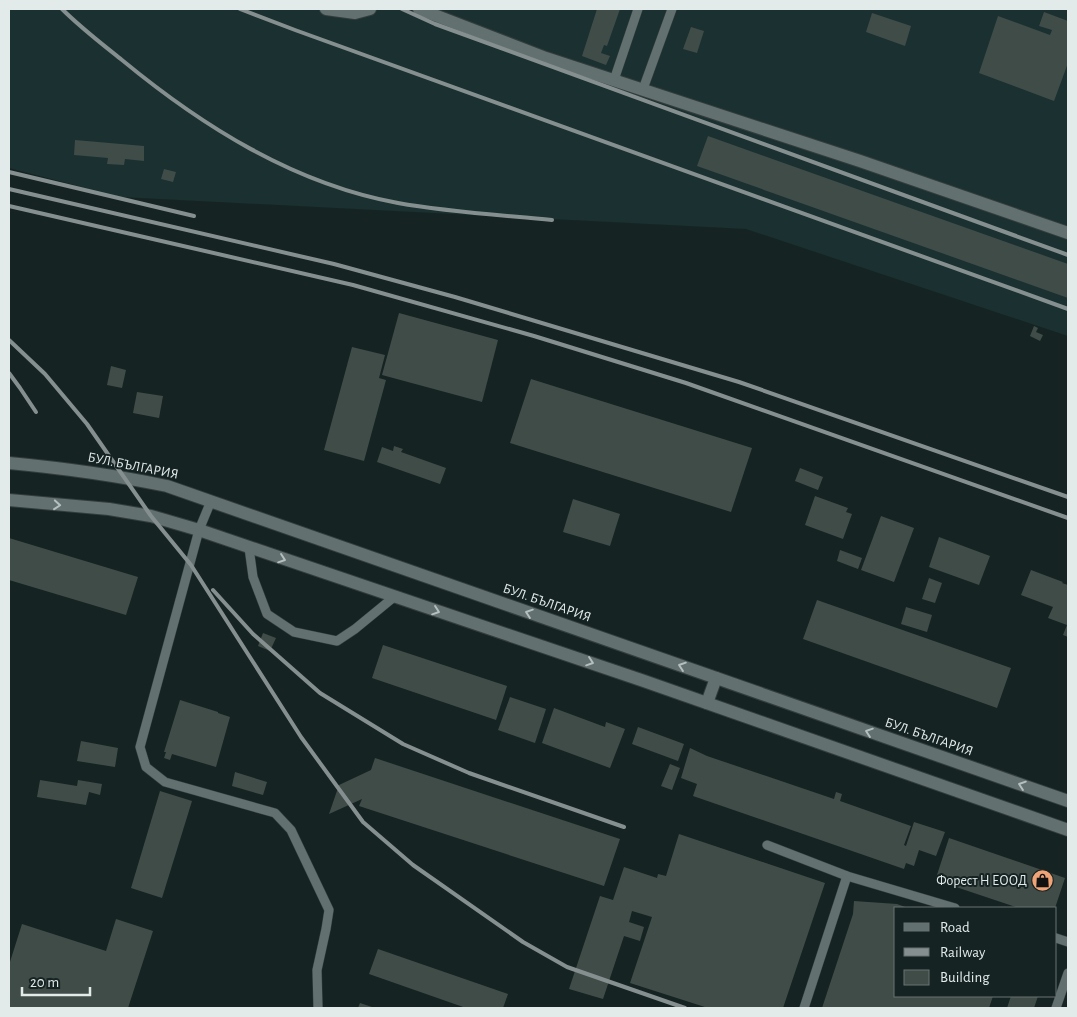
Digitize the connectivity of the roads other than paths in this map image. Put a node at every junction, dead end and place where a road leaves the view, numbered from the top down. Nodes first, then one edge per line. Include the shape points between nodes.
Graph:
1 (326, 9) edge
2 (370, 9) edge
3 (419, 9) edge
4 (638, 9) edge
5 (672, 9) edge
6 (614, 80) junction
7 (643, 90) junction
8 (1068, 233) edge
9 (9, 463) edge
10 (9, 500) edge
11 (210, 501) junction
12 (199, 530) junction
13 (249, 548) junction
14 (394, 597) junction
15 (716, 678) junction
16 (707, 703) junction
17 (1068, 801) edge
18 (1068, 830) edge
19 (767, 845) dead end
20 (847, 876) junction
21 (953, 907) edge
22 (1068, 973) edge
23 (318, 1008) edge
24 (804, 1008) edge
25 (1056, 1008) edge

1 - 2 street via 355,13
3 - 6 street via 546,58
4 - 6 lane
5 - 7 lane
6 - 7 street
7 - 8 street
9 - 11 street, БУЛ. БЪЛГАРИЯ via 123,477 167,486
10 -> 12 street via 109,509 151,516
11 - 12 lane
15 -> 11 street, БУЛ. БЪЛГАРИЯ
12 - 13 street
12 - 23 lane via 140,748 146,768 165,782 275,813 292,830 329,910 317,970
13 -> 14 street
13 - 14 lane via 253,577 267,614 294,632 337,641
14 -> 16 street
15 - 16 street
17 -> 15 street, БУЛ. БЪЛГАРИЯ
16 - 18 street
19 - 20 lane
20 - 21 lane
20 - 24 lane
22 - 25 lane

